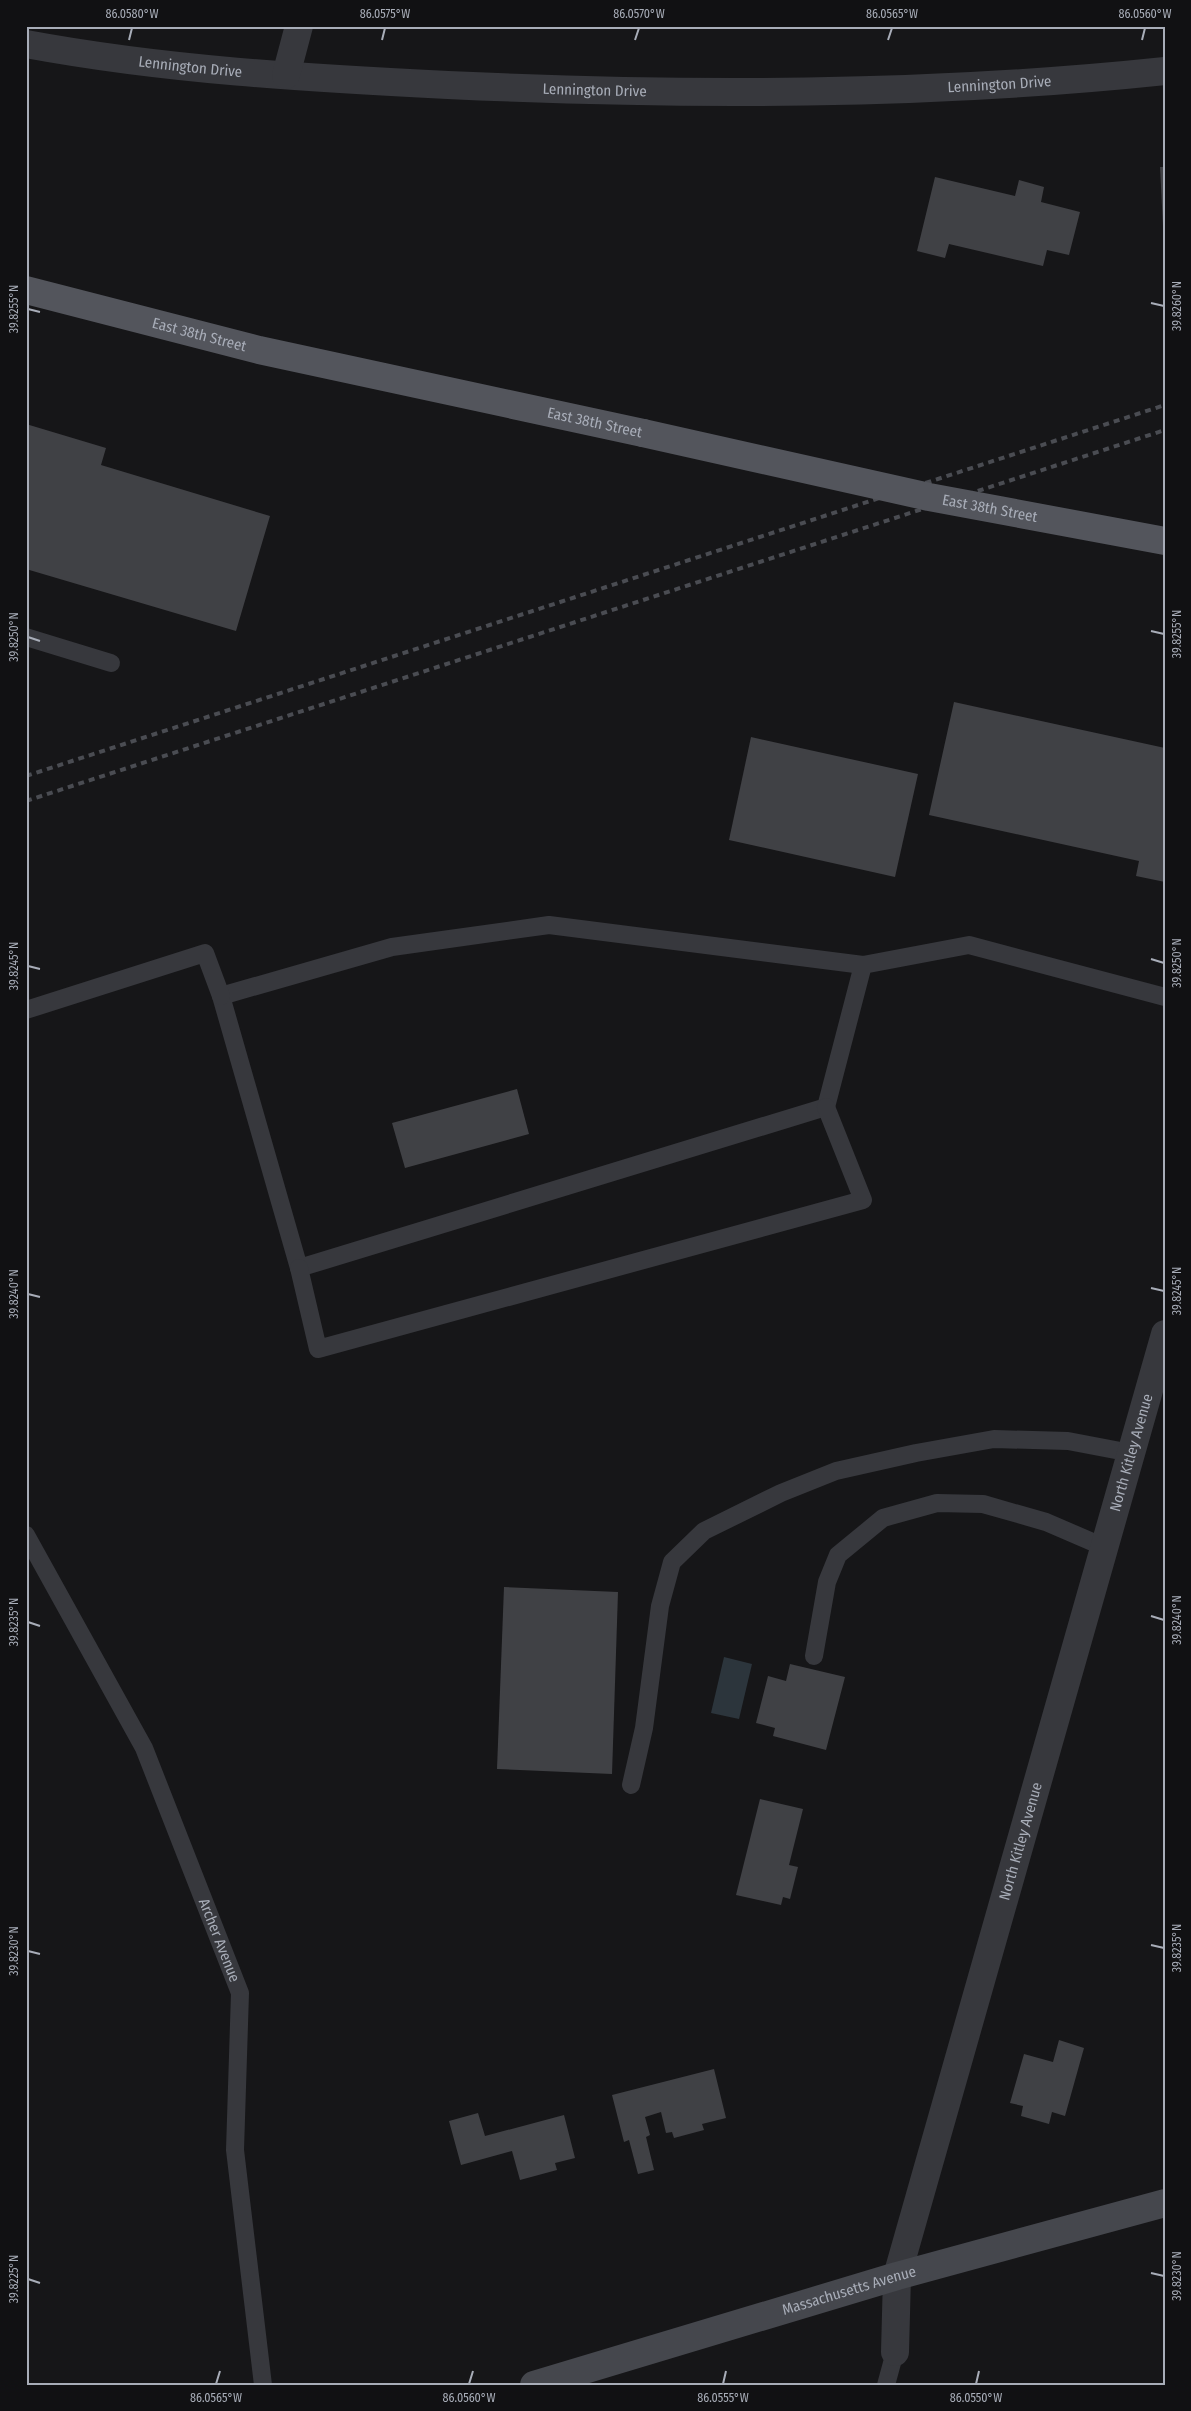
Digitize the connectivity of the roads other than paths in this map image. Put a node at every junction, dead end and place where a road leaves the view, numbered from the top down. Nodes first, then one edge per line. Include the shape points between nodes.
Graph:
1 (299, 26) edge
2 (26, 44) edge
3 (1165, 71) edge
4 (286, 75) junction
5 (26, 290) edge
6 (1165, 541) edge
7 (26, 637) edge
8 (111, 663) dead end
9 (863, 965) junction
10 (220, 996) junction
11 (1165, 997) edge
12 (26, 1010) edge
13 (826, 1107) junction
14 (300, 1268) junction
15 (1165, 1334) edge
16 (1131, 1453) junction
17 (26, 1535) edge
18 (1104, 1548) junction
19 (814, 1656) dead end
20 (631, 1785) dead end
21 (1165, 2203) edge
22 (897, 2276) junction
23 (895, 2352) joint
24 (262, 2385) edge
25 (534, 2385) edge
26 (886, 2385) edge

1 - 4 street
2 - 4 street, Lennington Drive via 162,65
3 - 4 street, Lennington Drive via 1001,84 742,93 521,89 360,82
5 - 6 main road, East 38th Street, bridge via 259,350 929,498
7 - 8 lane
9 - 10 lane via 549,925 392,947
9 - 11 lane via 969,945
9 - 13 lane
10 - 12 lane via 205,953
10 - 14 lane
13 - 14 lane
13 - 14 lane via 864,1200 318,1349
15 - 16 street, North Kitley Avenue
16 - 18 street, North Kitley Avenue
16 - 20 lane via 1068,1441 994,1439 916,1453 836,1471 704,1531 672,1562 660,1606 644,1728
17 - 24 lane, Archer Avenue via 144,1748 240,1993 235,2150
18 - 19 lane via 1046,1522 983,1504 937,1503 883,1518 838,1554 827,1582
18 - 22 street, North Kitley Avenue
21 - 22 main road, Massachusetts Avenue
22 - 23 street, North Kitley Avenue
22 - 25 main road, Massachusetts Avenue
23 - 26 lane

